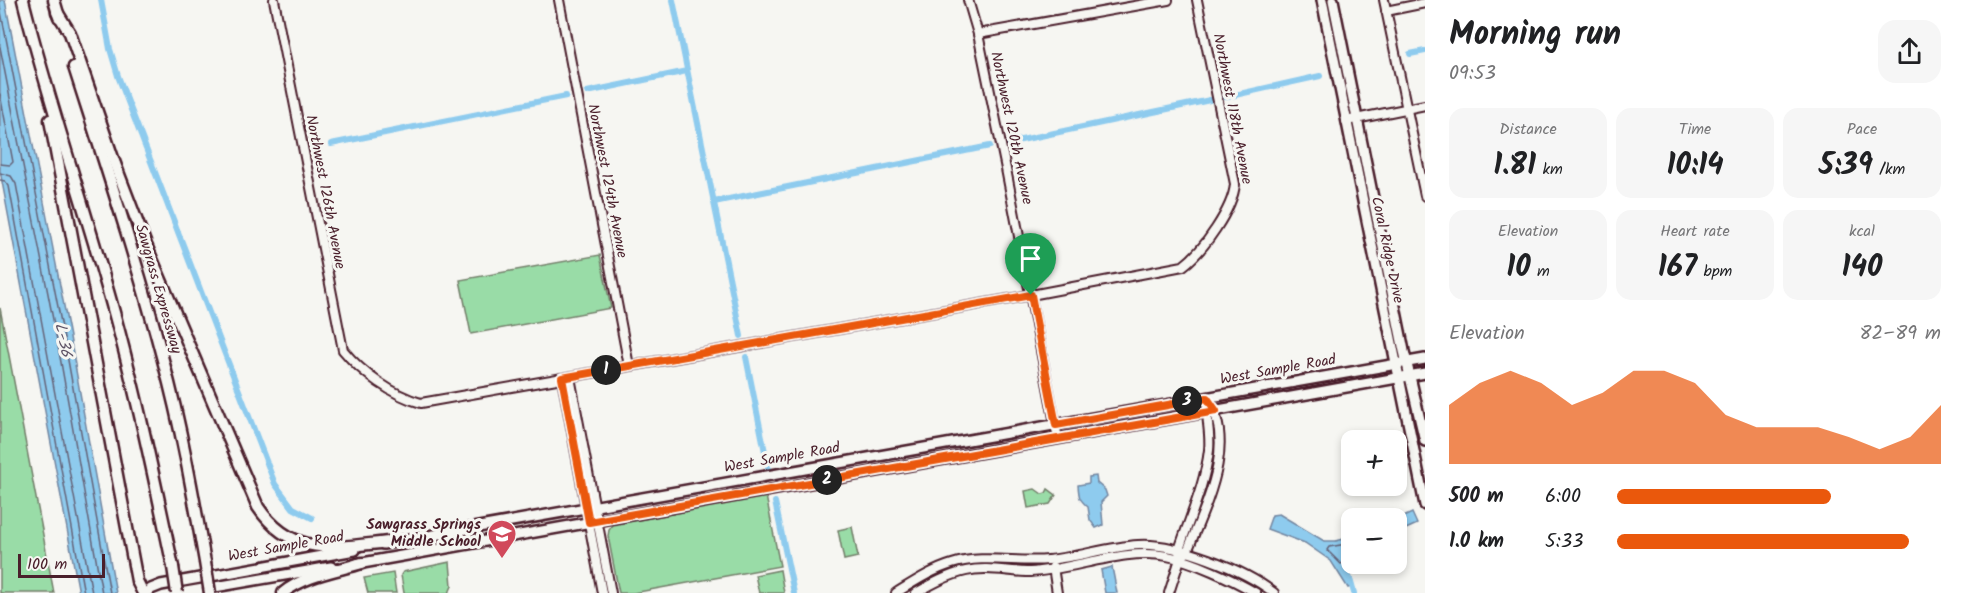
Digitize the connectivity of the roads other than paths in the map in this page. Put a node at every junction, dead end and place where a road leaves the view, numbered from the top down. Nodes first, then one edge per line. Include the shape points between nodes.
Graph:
1 (22, 0) edge
2 (54, 0) edge
3 (274, 0) edge
4 (559, 0) edge
5 (968, 0) edge
6 (1168, 0) edge
7 (1197, 0) edge
8 (1322, 0) edge
9 (1333, 0) edge
10 (1384, 0) edge
11 (1425, 3) edge
12 (1386, 11) junction
13 (57, 12) junction
14 (978, 34) junction
15 (45, 84) junction
16 (1425, 105) edge
17 (1407, 109) junction
18 (1357, 119) junction
19 (1346, 121) junction
20 (1423, 179) edge
21 (1425, 196) edge
22 (1031, 295) junction
23 (1425, 359) edge
24 (1407, 363) junction
25 (1396, 364) junction
26 (629, 366) junction
27 (1425, 373) edge
28 (1410, 376) junction
29 (566, 377) junction
30 (1399, 378) junction
31 (1207, 398) junction
32 (1216, 411) junction
33 (1206, 413) junction
34 (1056, 425) junction
35 (1058, 439) junction
36 (1425, 441) edge
37 (1425, 505) edge
38 (591, 507) junction
39 (594, 521) junction
40 (389, 542) junction
41 (1183, 551) junction
42 (1052, 559) junction
43 (1180, 559) junction
44 (964, 562) junction
45 (362, 563) junction
46 (1053, 570) junction
47 (966, 571) junction
48 (1265, 586) junction
49 (145, 593) edge
50 (179, 593) edge
51 (210, 593) edge
52 (283, 593) edge
53 (602, 593) edge
54 (611, 593) edge
55 (896, 593) edge
56 (916, 593) edge
57 (1057, 593) edge
58 (1169, 593) edge
59 (1257, 593) edge
60 (1274, 593) edge

1 - 15 highway
2 - 13 highway, Sawgrass Expressway
3 - 29 street, Northwest 126th Avenue via 343,350 405,399 421,403
4 - 26 street, Northwest 124th Avenue
5 - 14 street, Northwest 120th Avenue
6 - 14 street
7 - 22 street, Northwest 118th Avenue via 1235,184 1234,194 1220,219 1196,255 1183,266
8 - 19 main road, Coral Ridge Drive
9 - 18 main road, Coral Ridge Drive
10 - 12 street
11 - 12 street
12 - 17 street
13 - 40 highway via 70,33 146,245 258,507 280,531 311,545 330,548
13 - 51 highway, Sawgrass Expressway, bridge via 164,362 189,467
14 - 22 street, Northwest 120th Avenue
15 - 49 highway via 137,584
15 - 50 highway, bridge via 130,372
16 - 17 street
17 - 18 street
17 - 20 street
18 - 19 street
18 - 24 main road, Coral Ridge Drive
19 - 25 main road, Coral Ridge Drive
20 - 21 street
22 - 26 street, Northwest 118th Avenue
22 - 34 street, Northwest 120th Avenue
23 - 24 main road, West Sample Road
24 - 25 main road, West Sample Road
24 - 28 main road, Coral Ridge Drive
25 - 30 main road, Coral Ridge Drive
25 - 31 main road, West Sample Road
26 - 29 street, Northwest 126th Avenue
27 - 28 main road, West Sample Road
28 - 30 main road, West Sample Road
28 - 36 main road, Coral Ridge Drive
29 - 38 street
30 - 32 main road, West Sample Road
30 - 37 main road, Coral Ridge Drive
31 - 32 street
31 - 33 street
31 - 34 main road, West Sample Road
32 - 33 main road, West Sample Road
32 - 41 street via 1219,450 1215,476
33 - 35 main road, West Sample Road
33 - 41 street via 1209,447 1205,472
34 - 35 street, Northwest 120th Avenue
34 - 38 main road, West Sample Road
35 - 39 main road, West Sample Road
38 - 39 street
38 - 40 main road, West Sample Road
39 - 45 main road, West Sample Road
39 - 53 street
39 - 54 street
40 - 49 main road, West Sample Road via 161,585
41 - 42 street via 1138,545
41 - 43 street
41 - 48 street
42 - 44 street
42 - 46 street
43 - 46 street via 1141,554
43 - 58 street
43 - 59 street
44 - 47 street
44 - 55 street via 932,572
45 - 50 main road, West Sample Road
45 - 52 highway via 310,578
46 - 47 street
46 - 57 street
47 - 56 street
48 - 59 street
48 - 60 street

